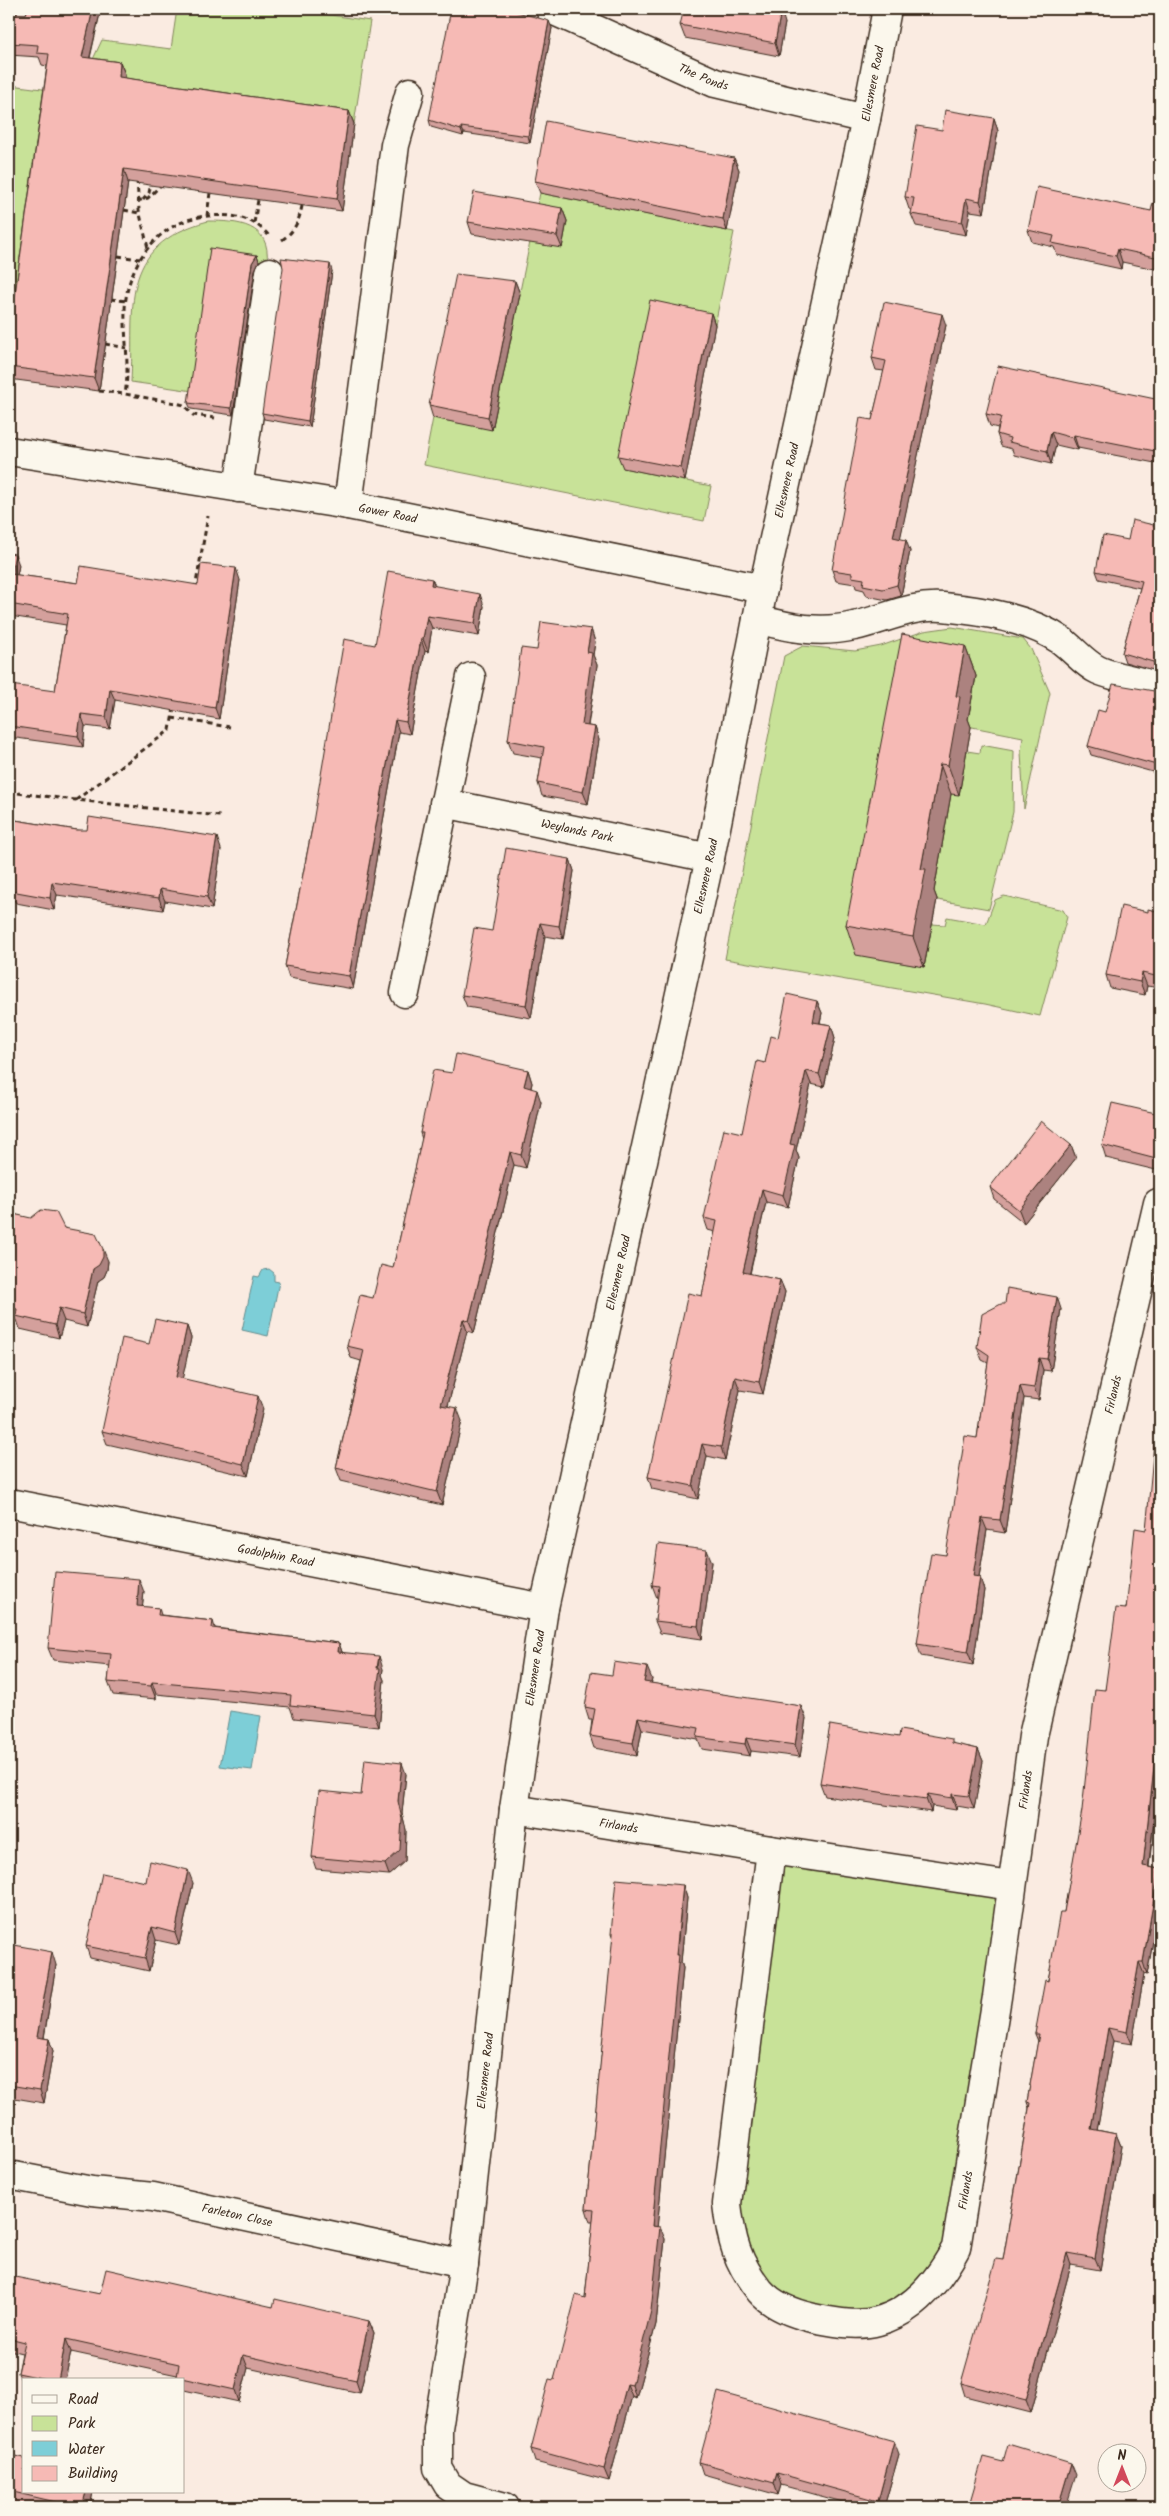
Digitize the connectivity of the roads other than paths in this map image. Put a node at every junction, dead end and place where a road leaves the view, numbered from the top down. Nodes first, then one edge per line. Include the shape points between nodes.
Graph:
1 (550, 9) edge
2 (887, 9) edge
3 (410, 92) dead end
4 (866, 119) junction
5 (270, 272) road end
6 (9, 451) edge
7 (226, 486) junction
8 (348, 505) junction
9 (763, 588) junction
10 (757, 619) junction
11 (472, 677) dead end
12 (1160, 686) edge
13 (444, 803) junction
14 (710, 858) junction
15 (405, 994) dead end
16 (1158, 1203) dead end
17 (9, 1503) edge
18 (544, 1608) junction
19 (514, 1809) junction
20 (771, 1850) junction
21 (1011, 1886) junction
22 (9, 2175) edge
23 (464, 2264) junction
24 (505, 2507) edge

1 - 4 street, The Ponds via 715,83
2 - 4 street, Ellesmere Road
3 - 8 street via 395,145
4 - 9 street, Ellesmere Road
5 - 7 street via 248,424
6 - 7 street, Gower Road
7 - 8 street, Gower Road
8 - 9 street, Gower Road
9 - 10 street, Ellesmere Road
10 - 12 street via 792,628 827,631 902,612 940,607 967,611 1023,621 1061,641 1098,670
10 - 14 street, Ellesmere Road
11 - 13 street
13 - 14 street, Weylands Park
13 - 15 street
14 - 18 street, Ellesmere Road
16 - 21 street, Firlands via 1034,1736
17 - 18 street, Godolphin Road
18 - 19 street, Ellesmere Road
19 - 20 street, Firlands
19 - 23 street, Ellesmere Road
20 - 21 street
20 - 21 street, Firlands via 727,2204 730,2235 741,2263 761,2293 792,2313 840,2323 877,2321 904,2309 928,2291 956,2248 997,1997
22 - 23 street, Farleton Close via 92,2191 153,2196
23 - 24 street, Ellesmere Road via 438,2428 438,2468 448,2485 464,2496

